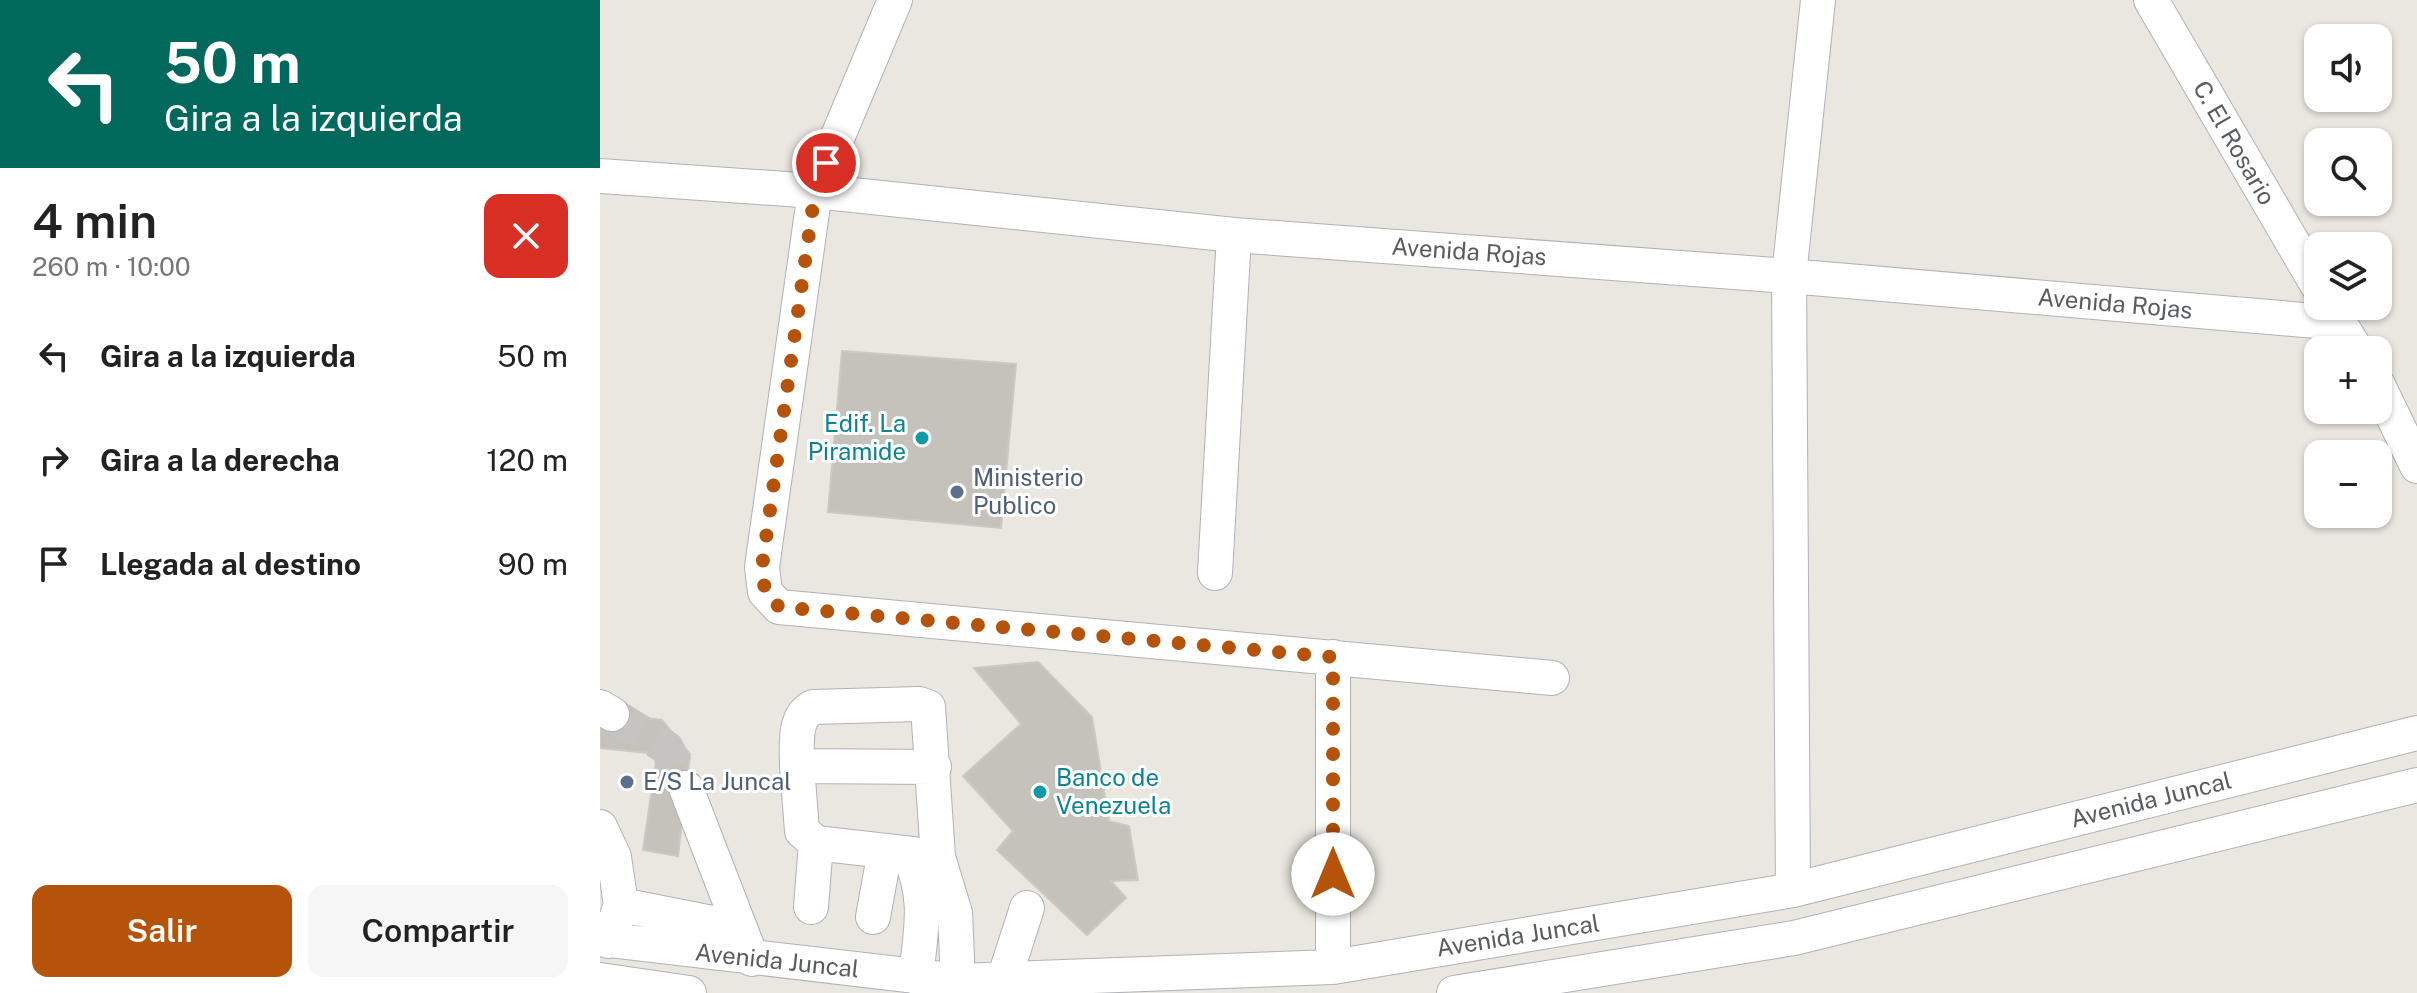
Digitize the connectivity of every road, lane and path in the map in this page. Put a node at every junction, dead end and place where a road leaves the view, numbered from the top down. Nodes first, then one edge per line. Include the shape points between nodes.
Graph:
1 (895, 0) edge
2 (1818, 0) edge
3 (2151, 0) edge
4 (600, 176) edge
5 (815, 191) junction
6 (1234, 235) junction
7 (2304, 262) edge
8 (1789, 276) junction
9 (2342, 326) edge
10 (2392, 414) edge
11 (2417, 466) edge
12 (1215, 573) dead end
13 (1333, 657) junction
14 (1552, 678) dead end
15 (2417, 733) edge
16 (797, 766) junction
17 (934, 767) junction
18 (2417, 785) edge
19 (686, 788) tunnel mouth
20 (600, 827) edge
21 (816, 843) junction
22 (911, 854) junction
23 (1793, 890) junction
24 (621, 905) junction
25 (811, 907) dead end
26 (1027, 908) dead end
27 (873, 917) dead end
28 (737, 928) junction
29 (604, 940) edge
30 (752, 959) junction
31 (1333, 967) junction
32 (916, 977) junction
33 (1004, 979) junction
34 (600, 980) edge
35 (958, 981) junction
36 (689, 993) edge
37 (1454, 993) edge

1 - 5 street
2 - 8 street
3 - 7 street, C. El Rosario
4 - 5 street, Avenida Rojas
5 - 6 street, Avenida Rojas
5 - 13 street via 762,567 765,592 779,607
6 - 8 street, Avenida Rojas
6 - 12 street
8 - 9 street, Avenida Rojas
8 - 23 street
10 - 11 street
13 - 14 street
13 - 31 street
15 - 23 street, Avenida Juncal
16 - 17 street
16 - 17 street via 799,720 805,711 919,704 928,707
16 - 21 street via 802,831
17 - 22 street
18 - 37 street, Avenida Juncal via 1794,938
19 - 28 street
20 - 24 street via 614,857
21 - 22 street
21 - 25 street
22 - 27 street
22 - 32 street via 924,901
22 - 35 street via 955,913
23 - 31 street, Avenida Juncal
24 - 28 street
24 - 29 street
26 - 33 street
28 - 30 street
29 - 30 street, Avenida Juncal
30 - 32 street, Avenida Juncal
31 - 33 street, Avenida Juncal
32 - 35 street, Avenida Juncal
33 - 35 street, Avenida Juncal
34 - 36 street, Avenida Juncal

